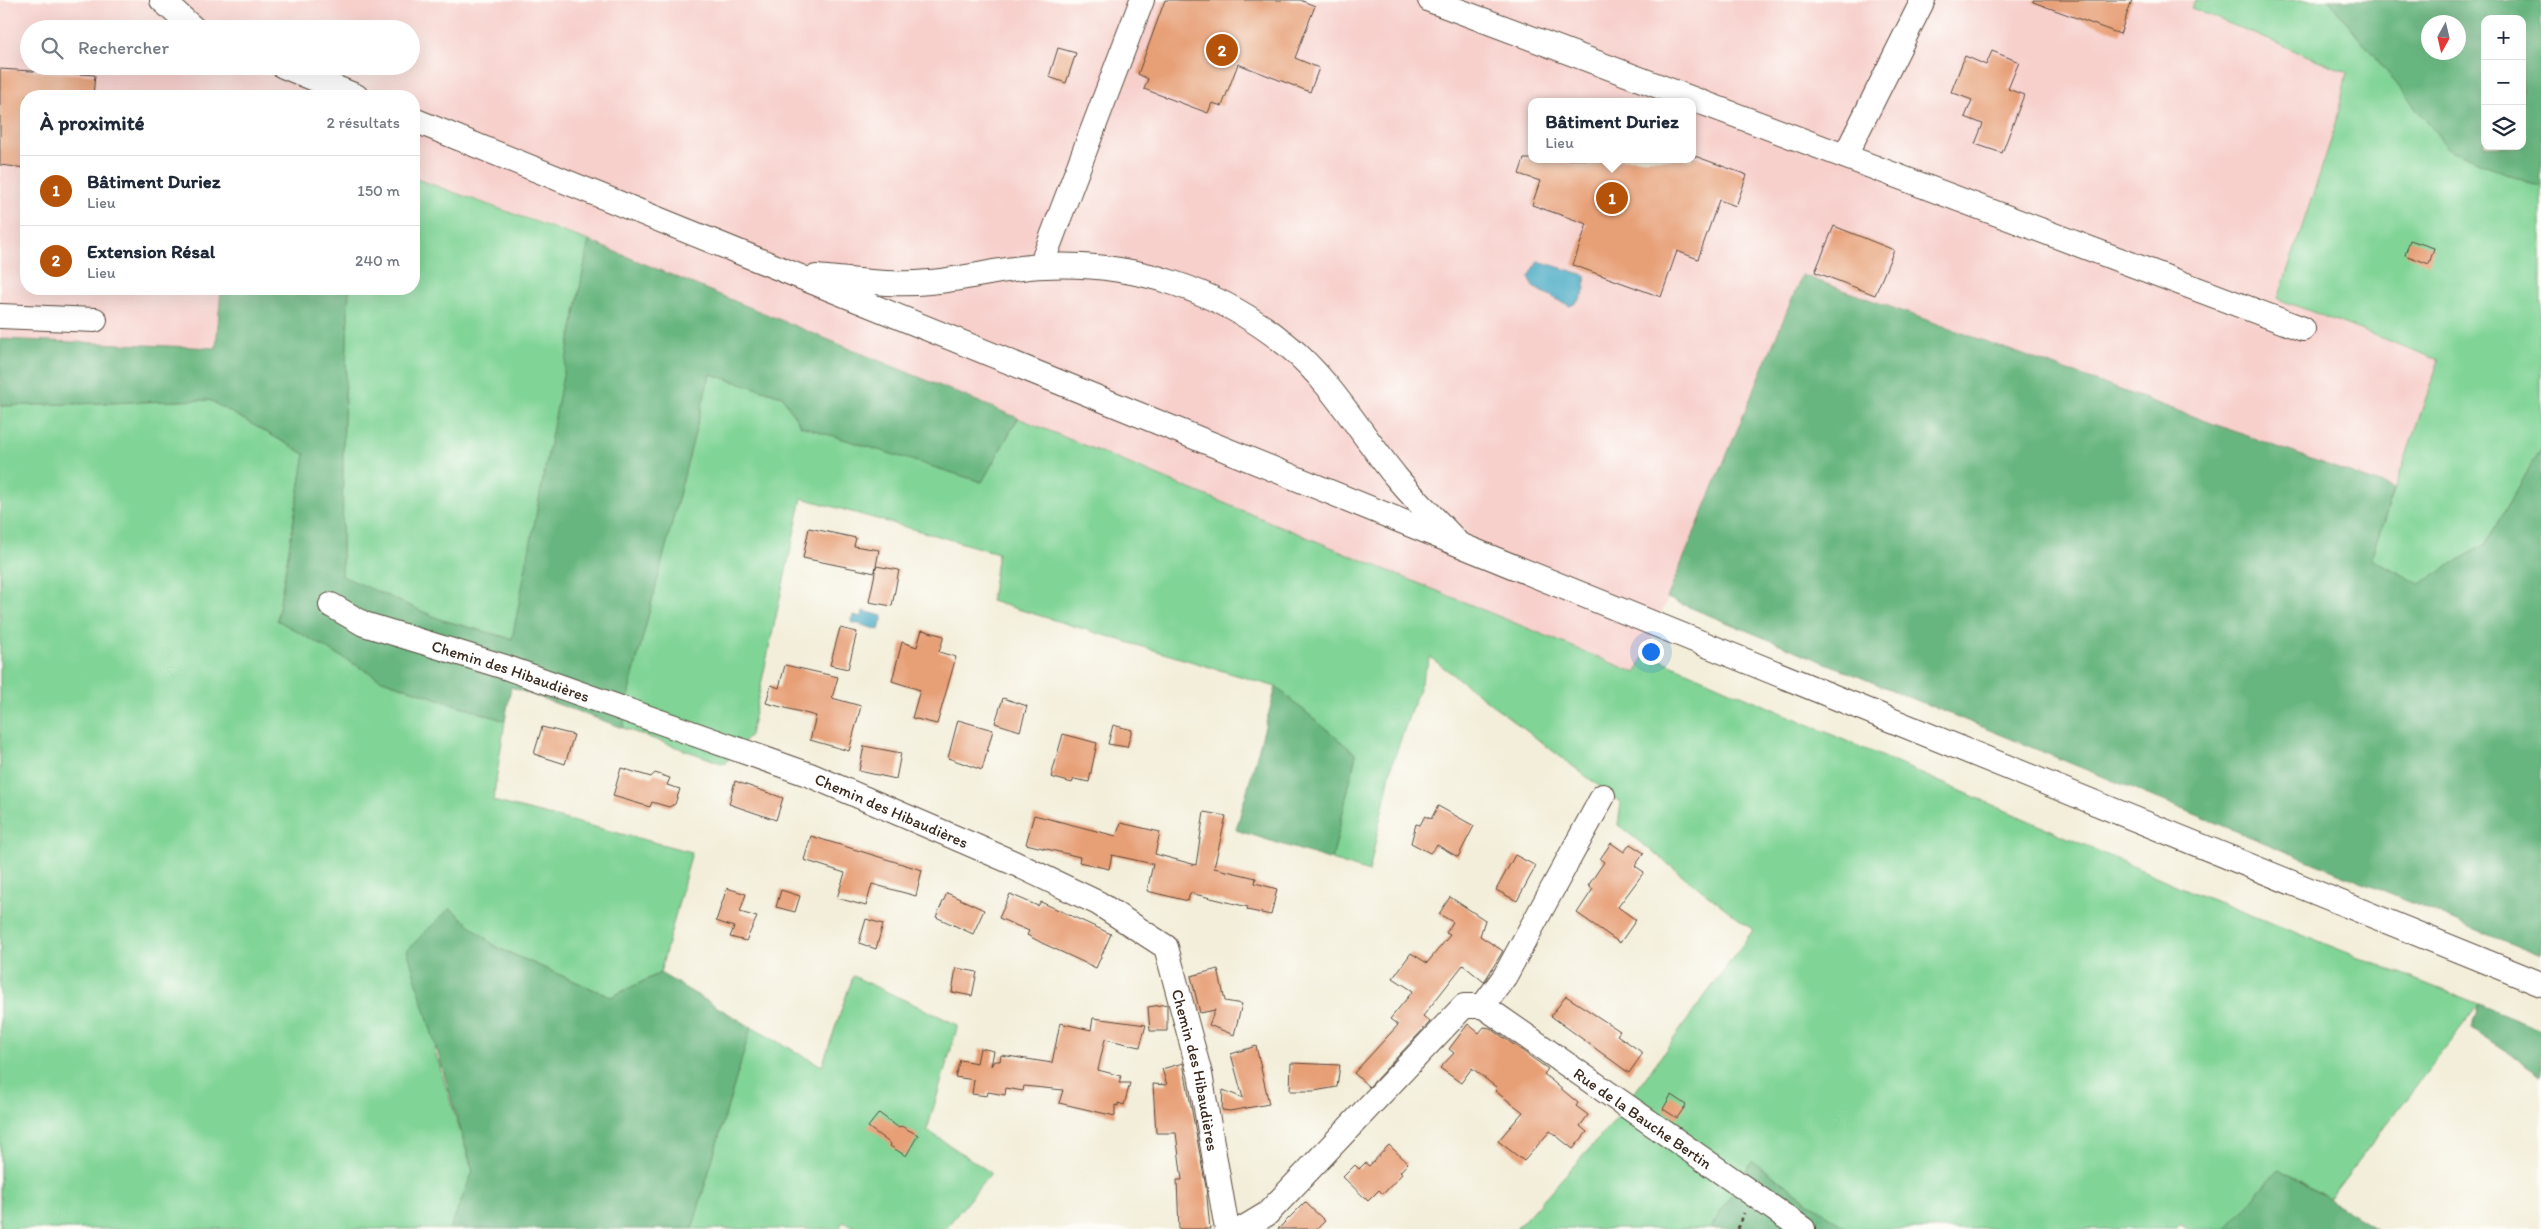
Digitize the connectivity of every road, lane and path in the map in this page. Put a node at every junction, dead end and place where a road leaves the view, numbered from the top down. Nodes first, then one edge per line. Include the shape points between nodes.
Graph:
1 (162, 0) edge
2 (1142, 0) edge
3 (1430, 0) edge
4 (1923, 0) edge
5 (184, 20) edge
6 (305, 75) edge
7 (341, 90) edge
8 (1690, 98) edge
9 (1696, 100) edge
10 (420, 122) edge
11 (1844, 156) junction
12 (1043, 266) junction
13 (790, 274) junction
14 (0, 316) edge
15 (95, 320) dead end
16 (2303, 329) dead end
17 (1460, 545) junction
18 (331, 605) dead end
19 (1603, 796) dead end
20 (2541, 984) edge
21 (1483, 1006) junction
22 (1227, 1229) edge
23 (1242, 1229) edge
24 (1803, 1229) edge

1 - 5 street
2 - 12 street
3 - 8 street
4 - 11 street
6 - 7 street
9 - 11 street
10 - 13 street
11 - 16 street
12 - 13 street via 928,283 891,284
12 - 17 street via 1123,269 1204,294 1249,317 1289,346 1321,380 1396,478
13 - 17 street
14 - 15 street
17 - 20 street
18 - 22 street, Chemin des Hibaudières via 364,624 505,667 810,775 1098,903 1166,947 1200,1074
19 - 21 street via 1505,976
21 - 23 street via 1464,1006 1267,1214
21 - 24 street, Rue de la Bauche Bertin

